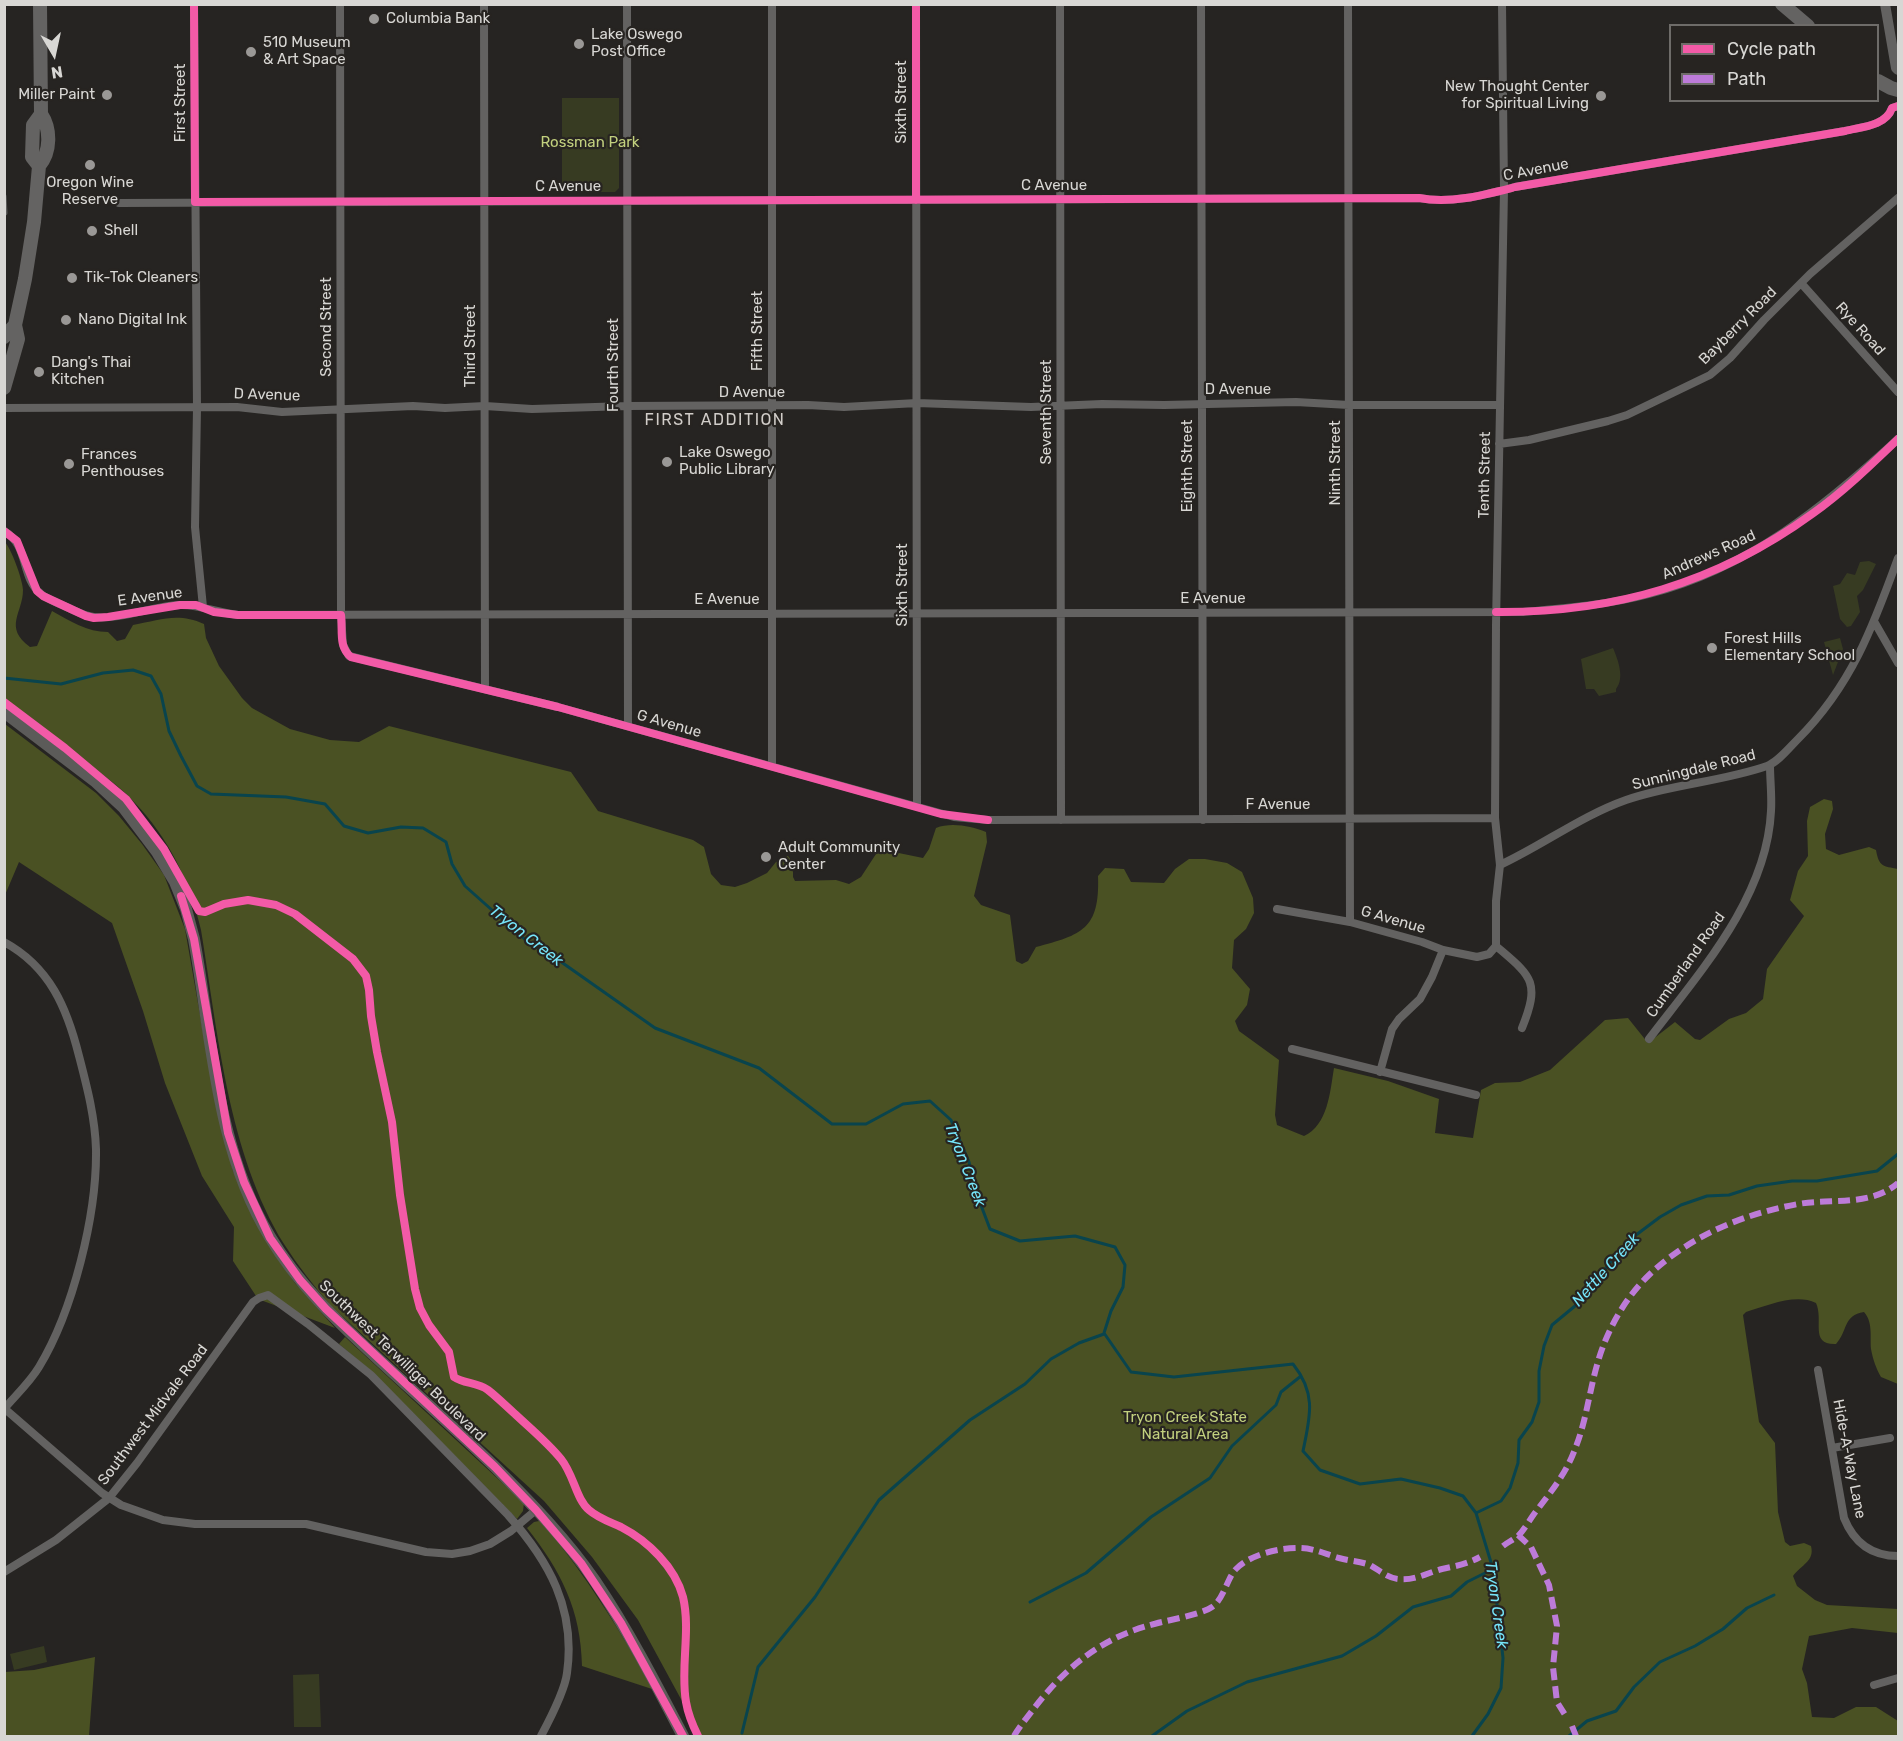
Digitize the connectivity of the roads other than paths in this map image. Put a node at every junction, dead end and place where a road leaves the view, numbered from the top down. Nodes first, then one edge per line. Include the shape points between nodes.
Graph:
1 (40, 4) edge
2 (194, 4) edge
3 (340, 4) edge
4 (484, 4) edge
5 (627, 4) edge
6 (771, 4) edge
7 (916, 4) edge
8 (1059, 4) edge
9 (1201, 4) edge
10 (1348, 4) edge
11 (1502, 4) edge
12 (1782, 4) edge
13 (1885, 4) edge
14 (1806, 24) edge
15 (1899, 70) edge
16 (1879, 82) edge
17 (1899, 90) edge
18 (1899, 106) edge
19 (1504, 190) junction
20 (1899, 198) edge
21 (1202, 199) junction
22 (1349, 199) junction
23 (772, 200) junction
24 (916, 200) junction
25 (1060, 200) junction
26 (341, 201) junction
27 (484, 201) junction
28 (627, 201) junction
29 (195, 202) junction
30 (119, 203) dead end
31 (1801, 283) junction
32 (15, 325) junction
33 (4, 337) edge
34 (4, 388) edge
35 (1899, 392) edge
36 (917, 403) junction
37 (1202, 403) junction
38 (1349, 405) junction
39 (1500, 405) junction
40 (485, 406) junction
41 (627, 406) junction
42 (1060, 406) junction
43 (772, 407) junction
44 (4, 408) edge
45 (197, 408) junction
46 (341, 408) junction
47 (1899, 439) edge
48 (1499, 444) junction
49 (4, 531) edge
50 (1899, 558) edge
51 (203, 607) junction
52 (1202, 612) junction
53 (1349, 612) junction
54 (1497, 612) junction
55 (772, 613) junction
56 (917, 613) junction
57 (1060, 613) junction
58 (485, 614) junction
59 (628, 614) junction
60 (341, 615) junction
61 (1875, 623) junction
62 (344, 650) joint
63 (1899, 663) edge
64 (485, 688) junction
65 (4, 712) edge
66 (628, 726) junction
67 (1770, 765) junction
68 (772, 766) junction
69 (917, 806) junction
70 (1496, 818) junction
71 (1350, 819) junction
72 (1061, 820) junction
73 (1203, 820) junction
74 (1500, 865) junction
75 (1277, 909) dead end
76 (1350, 922) junction
77 (4, 942) edge
78 (1496, 946) junction
79 (1443, 950) junction
80 (1522, 1028) dead end
81 (1649, 1039) dead end
82 (1292, 1049) dead end
83 (1380, 1072) junction
84 (1476, 1095) dead end
85 (1818, 1370) dead end
86 (5, 1409) edge
87 (1890, 1438) dead end
88 (1832, 1448) junction
89 (109, 1498) junction
90 (536, 1510) junction
91 (518, 1526) junction
92 (1899, 1556) edge
93 (4, 1572) edge
94 (1899, 1678) edge
95 (1874, 1685) dead end
96 (541, 1737) edge
97 (683, 1737) edge

1 - 32 main road via 40,114 48,125 47,158 39,166 29,257
2 - 29 street, First Street
3 - 26 street, Second Street
4 - 27 street, Third Street
5 - 28 street, Fourth Street
6 - 23 street, Fifth Street
7 - 24 street, Sixth Street
8 - 25 street, Seventh Street
9 - 21 street, Eighth Street
10 - 22 street, Ninth Street
11 - 19 street, Tenth Street
12 - 14 main road
13 - 15 street
16 - 17 main road
18 - 19 street, C Avenue via 1881,121 1845,131
19 - 22 street, C Avenue via 1446,200
19 - 39 street, Tenth Street
20 - 31 street, Bayberry Road
21 - 22 street, C Avenue
21 - 25 street, C Avenue
21 - 37 street, Eighth Street
22 - 38 street, Ninth Street
23 - 24 street, C Avenue
23 - 28 street, C Avenue
23 - 43 street, Fifth Street
24 - 25 street, C Avenue
24 - 36 street, Sixth Street
25 - 42 street, Seventh Street
26 - 27 street, C Avenue
26 - 29 street, C Avenue
26 - 46 street, Second Street
27 - 28 street, C Avenue
27 - 40 street, Third Street
28 - 41 street, Fourth Street
29 - 30 street, C Avenue
29 - 45 street, First Street
31 - 35 street, Rye Road
31 - 48 street, Bayberry Road via 1730,357 1701,381 1608,421
32 - 33 main road
32 - 34 main road via 18,339
36 - 42 street, D Avenue
36 - 43 street, D Avenue
36 - 56 street, Sixth Street
37 - 38 street, D Avenue
37 - 42 street, D Avenue
37 - 52 street, Eighth Street
38 - 39 street, D Avenue
38 - 53 street, Ninth Street
39 - 48 street, Tenth Street
40 - 41 street, D Avenue
40 - 46 street, D Avenue
40 - 58 street, Third Street
41 - 43 street, D Avenue
41 - 59 street, Fourth Street
42 - 57 street, Seventh Street
43 - 55 street, Fifth Street
44 - 45 street, D Avenue
45 - 46 street, D Avenue via 282,412
45 - 51 street, First Street via 195,527
46 - 60 street, Second Street
47 - 54 street, Andrews Road via 1805,519 1763,547 1705,575 1613,602
48 - 54 street, Tenth Street
49 - 51 street, E Avenue via 17,542 37,591 86,616 108,617 180,605
50 - 61 street, Sunningdale Road
51 - 60 street, E Avenue via 238,615
52 - 53 street, E Avenue
52 - 57 street, E Avenue
52 - 73 street, Eighth Street
53 - 54 street, E Avenue
53 - 71 street, Ninth Street
54 - 70 street, Tenth Street
55 - 56 street, E Avenue
55 - 59 street, E Avenue
55 - 68 street, Fifth Street
56 - 57 street, E Avenue
56 - 69 street, Sixth Street
57 - 72 street, Seventh Street
58 - 59 street, E Avenue
58 - 60 street, E Avenue
58 - 64 street, Third Street
59 - 66 street, Fourth Street
60 - 62 street, Second Street
61 - 63 street
61 - 67 street, Sunningdale Road via 1833,699
62 - 64 street, G Avenue via 351,657
64 - 66 street, G Avenue
65 - 90 main road, Southwest Terwilliger Boulevard via 118,801 175,882 194,939 228,1133 244,1182 270,1238 326,1309
66 - 68 street, G Avenue
67 - 74 street, Sunningdale Road via 1622,802 1588,816
67 - 81 street, Cumberland Road via 1769,830 1754,882 1722,943
68 - 69 street, G Avenue
69 - 72 street, G Avenue via 966,819
70 - 71 street, F Avenue
70 - 74 street, Tenth Street
71 - 73 street, F Avenue
71 - 76 street, Ninth Street
72 - 73 street, F Avenue
74 - 78 street, Tenth Street
75 - 76 street, G Avenue
76 - 79 street, G Avenue
77 - 86 street via 18,949 45,976 69,1019 90,1096 96,1149 93,1196 68,1303 37,1370
78 - 79 street, G Avenue via 1482,957
78 - 80 street via 1529,980 1532,1003
79 - 83 street via 1420,999 1392,1029
82 - 83 street
83 - 84 street
85 - 88 street, Hide-A-Way Lane
86 - 89 street
87 - 88 street
88 - 92 street, Hide-A-Way Lane via 1844,1518 1851,1534 1870,1551
89 - 91 street via 142,1514 173,1522 306,1524 444,1554 479,1548
89 - 91 street, Southwest Midvale Road via 253,1302 264,1296 272,1297 371,1375
89 - 93 street, Southwest Midvale Road via 56,1540
90 - 91 street
90 - 97 main road, Southwest Terwilliger Boulevard via 596,1583
91 - 96 street via 546,1564 559,1590 569,1639 567,1675
94 - 95 street

